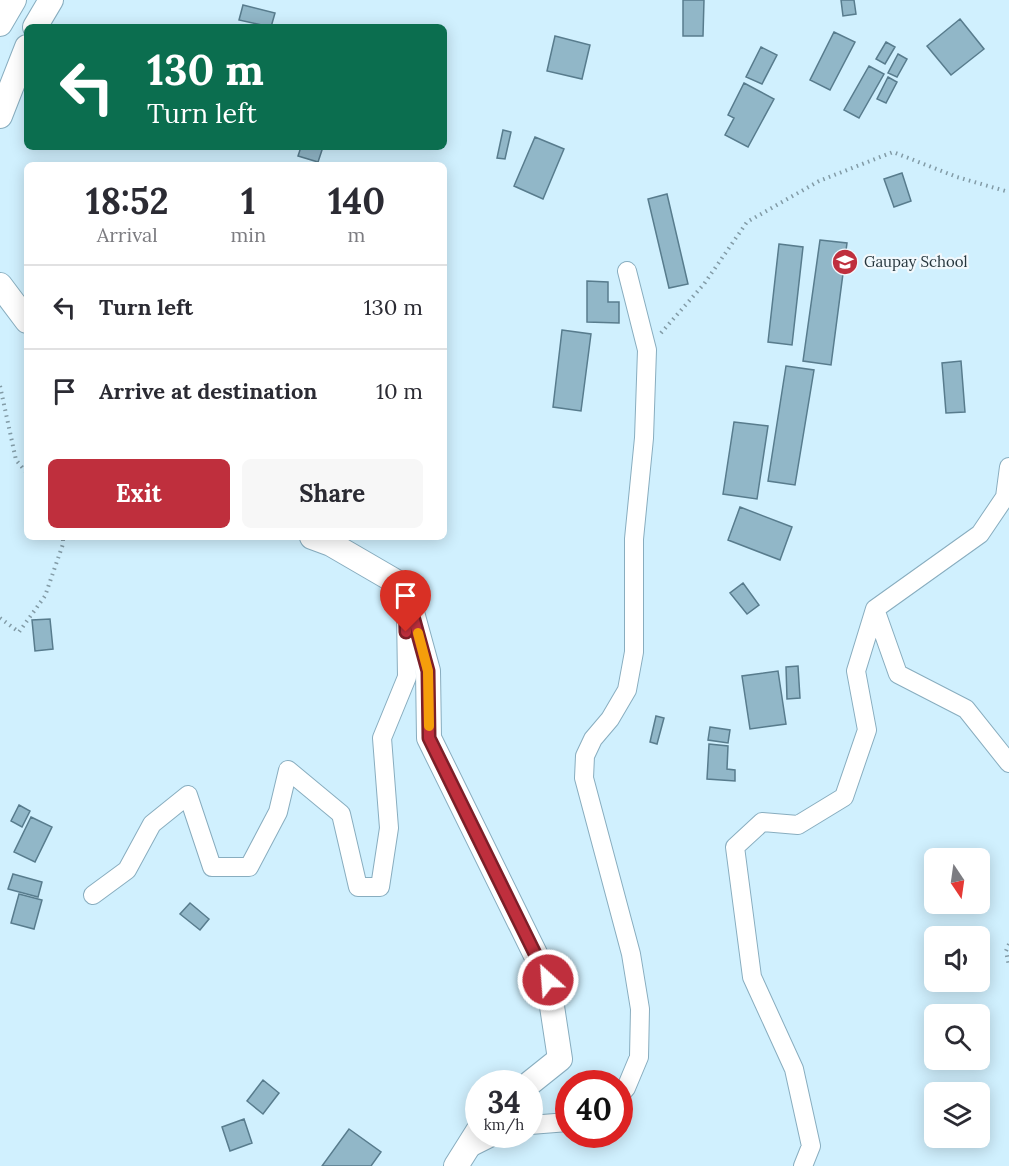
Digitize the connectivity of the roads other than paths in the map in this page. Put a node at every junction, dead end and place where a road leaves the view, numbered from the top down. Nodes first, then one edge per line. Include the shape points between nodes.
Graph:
1 (14, 0) edge
2 (51, 0) edge
3 (0, 24) edge
4 (37, 24) edge
5 (24, 56) edge
6 (0, 116) edge
7 (627, 271) dead end
8 (0, 285) edge
9 (24, 317) edge
10 (1009, 467) edge
11 (322, 540) edge
12 (405, 587) junction
13 (875, 609) junction
14 (1009, 764) edge
15 (93, 895) dead end
16 (633, 1071) edge
17 (543, 1073) edge
18 (803, 1166) edge

1 - 3 street
2 - 4 street
5 - 6 street
7 - 16 street via 647,350 634,538 634,652 627,690 593,739 585,756 584,778 631,954 640,1008 639,1057
8 - 9 street
10 - 13 street via 1005,497 980,534
11 - 12 street
12 - 15 street via 407,677 381,738 389,828 380,887 358,887 341,814 288,770 278,812 249,867 212,867 188,795 152,824 127,870
12 - 17 street via 428,671 429,738 548,980 560,1059
13 - 14 street via 898,675 966,709
13 - 18 street via 856,671 867,730 844,797 798,825 762,822 735,847 752,977 794,1068 811,1146

